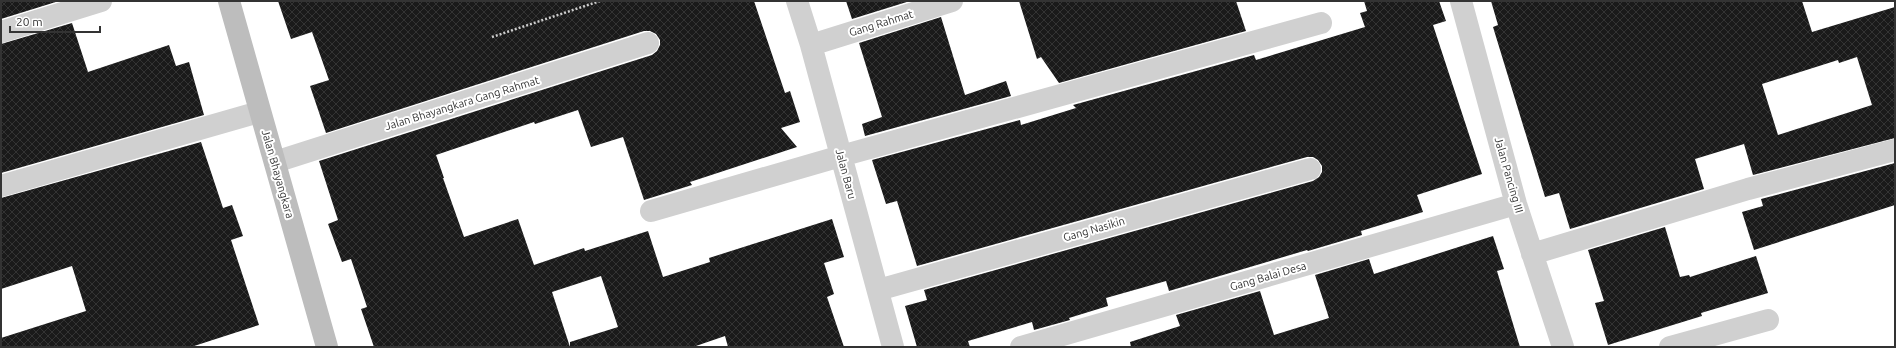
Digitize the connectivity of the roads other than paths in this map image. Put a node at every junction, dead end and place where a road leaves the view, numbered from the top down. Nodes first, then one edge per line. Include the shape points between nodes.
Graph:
1 (101, 1) edge
2 (230, 1) edge
3 (797, 1) edge
4 (952, 1) edge
5 (1461, 1) edge
6 (1321, 23) dead end
7 (1, 32) edge
8 (648, 43) dead end
9 (810, 45) junction
10 (259, 112) junction
11 (1895, 150) edge
12 (841, 156) junction
13 (275, 162) junction
14 (1310, 169) dead end
15 (1, 186) edge
16 (1516, 204) junction
17 (651, 211) dead end
18 (1532, 254) junction
19 (878, 290) junction
20 (1768, 320) dead end
21 (327, 347) edge
22 (893, 347) edge
23 (1021, 347) edge
24 (1563, 347) edge
25 (1670, 347) edge

1 - 7 street
2 - 10 main road, Jalan Bhayangkara
3 - 9 street, Jalan Baru
4 - 9 street, Gang Rahmat
5 - 16 street, Jalan Pancing III
6 - 12 street
8 - 13 street, Jalan Bhayangkara Gang Rahmat
9 - 12 street, Jalan Baru
10 - 13 main road, Jalan Bhayangkara
10 - 15 street
11 - 18 street via 1748,189
12 - 17 street
12 - 19 street, Jalan Baru
13 - 21 main road, Jalan Bhayangkara
14 - 19 street, Gang Nasikin
16 - 18 street, Jalan Pancing III
16 - 23 street, Gang Balai Desa
18 - 24 street, Jalan Pancing III
19 - 22 street, Jalan Baru
20 - 25 street

